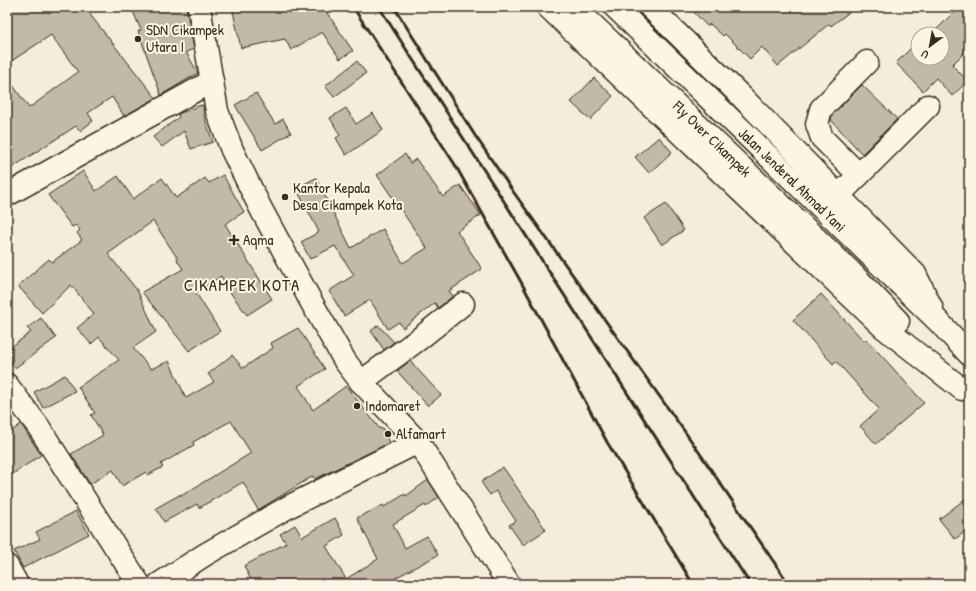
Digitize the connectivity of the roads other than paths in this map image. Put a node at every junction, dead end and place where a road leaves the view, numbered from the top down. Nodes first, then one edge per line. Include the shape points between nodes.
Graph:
1 (198, 7) edge
2 (548, 7) edge
3 (574, 7) edge
4 (615, 7) edge
5 (650, 7) edge
6 (867, 62) dead end
7 (212, 80) junction
8 (928, 106) dead end
9 (859, 175) junction
10 (7, 195) edge
11 (838, 196) junction
12 (463, 304) dead end
13 (938, 322) junction
14 (968, 352) edge
15 (361, 382) junction
16 (7, 385) edge
17 (966, 392) edge
18 (418, 442) junction
19 (7, 566) edge
20 (506, 583) edge
21 (17, 584) edge
22 (139, 584) edge
23 (159, 584) edge

1 - 7 main road
2 - 17 main road via 883,327
3 - 17 main road, Fly Over Cikampek via 850,271
4 - 13 main road, Jalan Jenderal Ahmad Yani
5 - 11 main road
6 - 9 main road via 821,109 816,124 822,138
7 - 10 main road
7 - 15 main road via 217,111 232,150 261,209 320,318 345,361
8 - 9 main road
9 - 11 main road
11 - 13 main road via 915,274
12 - 15 main road
13 - 14 main road, Jalan Jenderal Ahmad Yani
15 - 18 main road
16 - 22 main road via 38,426
18 - 20 main road
18 - 23 main road via 290,506
19 - 21 main road

